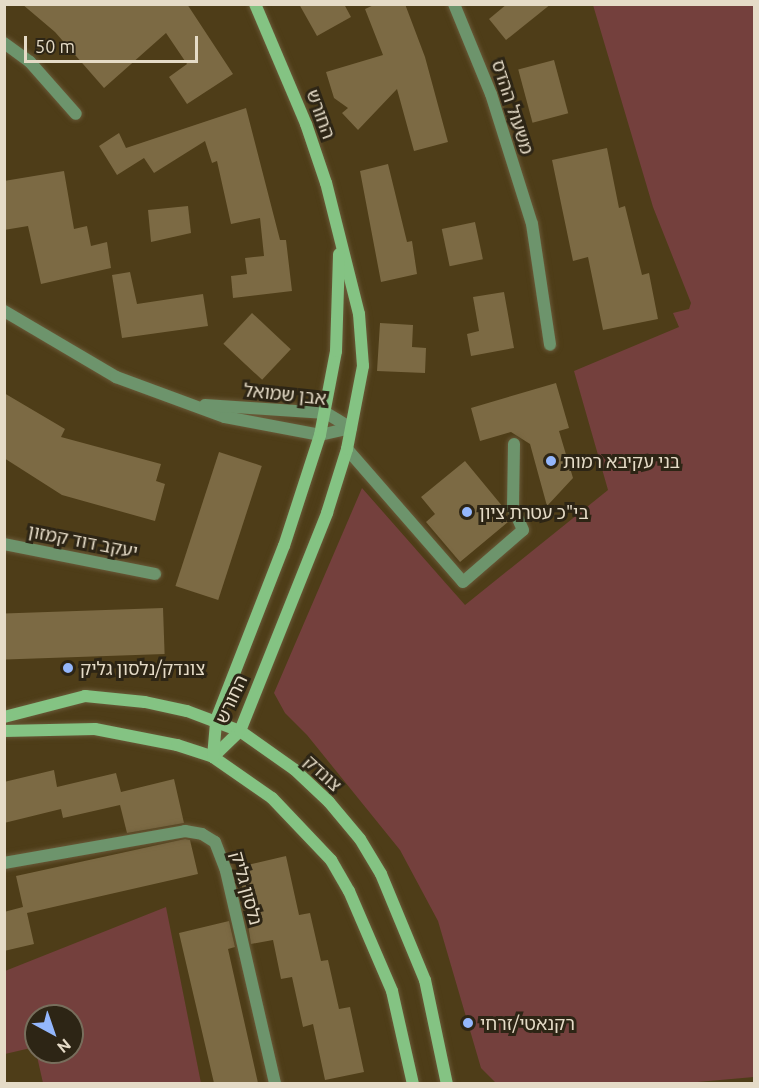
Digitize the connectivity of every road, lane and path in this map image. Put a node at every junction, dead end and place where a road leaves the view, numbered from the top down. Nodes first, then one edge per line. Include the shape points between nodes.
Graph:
1 (255, 4) edge
2 (454, 4) edge
3 (4, 44) edge
4 (76, 114) dead end
5 (339, 241) junction
6 (4, 311) edge
7 (550, 345) dead end
8 (183, 402) junction
9 (326, 413) junction
10 (351, 428) junction
11 (320, 435) junction
12 (514, 444) dead end
13 (347, 449) junction
14 (4, 544) edge
15 (155, 574) dead end
16 (4, 717) edge
17 (216, 720) junction
18 (4, 731) edge
19 (240, 731) junction
20 (213, 757) junction
21 (4, 863) edge
22 (275, 1083) edge
23 (413, 1083) edge
24 (447, 1083) edge

1 - 5 street, החורש via 306,124 326,183
2 - 7 street, משעול ההדס via 491,94 532,225
3 - 4 street via 30,62
5 - 9 street, החורש via 338,325
5 - 10 street, החורש via 363,342
6 - 8 street, אבן שמואל via 106,372
8 - 9 street, אבן שמואל
8 - 11 street, אבן שמואל via 254,424
9 - 10 street, אבן שמואל
9 - 11 street, החורש
10 - 11 street, אבן שמואל
10 - 13 street, החורש
11 - 17 street, החורש via 284,546
12 - 13 street via 513,508 523,530 462,582
13 - 19 street, החורש via 327,513
14 - 15 street, יעקב דוד קמזון
16 - 17 street, צונדק via 46,703 112,696
17 - 19 street, צונדק
17 - 20 street, החורש
18 - 20 street via 95,729 177,745
19 - 20 street, החורש
19 - 24 street, צונדק via 295,770 329,802 376,865 425,980
20 - 23 street via 272,798 331,860 364,922 392,992
21 - 22 street, נלסון גליק via 185,831 202,834 215,842 226,871

